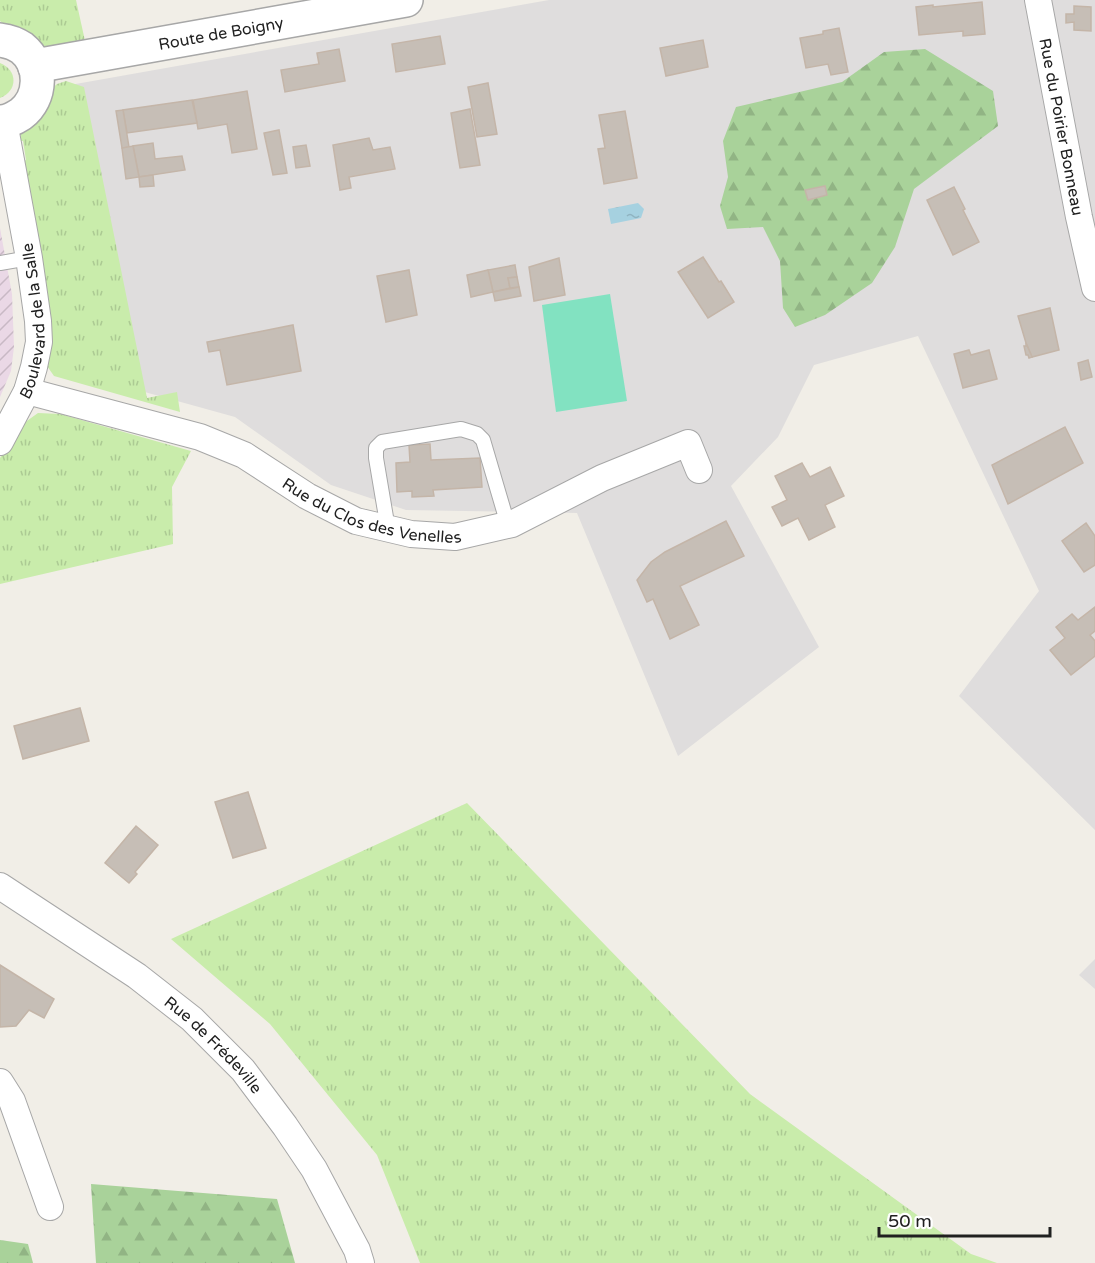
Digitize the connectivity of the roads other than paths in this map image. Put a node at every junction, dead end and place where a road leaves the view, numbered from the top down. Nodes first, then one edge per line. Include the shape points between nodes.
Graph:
1 (406, 0) edge
2 (1038, 0) edge
3 (0, 40) edge
4 (35, 67) junction
5 (2, 122) edge
6 (29, 258) junction
7 (0, 263) edge
8 (1095, 288) edge
9 (27, 391) junction
10 (0, 442) edge
11 (699, 470) dead end
12 (508, 525) junction
13 (388, 529) junction
14 (0, 886) edge
15 (0, 1082) edge
16 (50, 1207) dead end
17 (361, 1263) edge

1 - 4 street, Route de Boigny
2 - 8 street, Rue du Poirier Bonneau
3 - 4 street via 21,48
4 - 5 street via 34,100 16,118
5 - 6 street, Boulevard de la Salle
6 - 7 lane
6 - 9 street, Boulevard de la Salle via 39,342
9 - 10 street, Boulevard de la Salle
9 - 13 street, Rue du Clos des Venelles via 200,437 244,455 307,496 356,521
11 - 12 street, Rue du Clos des Venelles via 688,443 602,478
12 - 13 street, Rue du Clos des Venelles via 454,537
12 - 13 lane via 483,440 461,429 382,442 376,448
14 - 17 street, Rue de Frédeville via 136,976 192,1019 243,1070 314,1169
15 - 16 street via 12,1101

